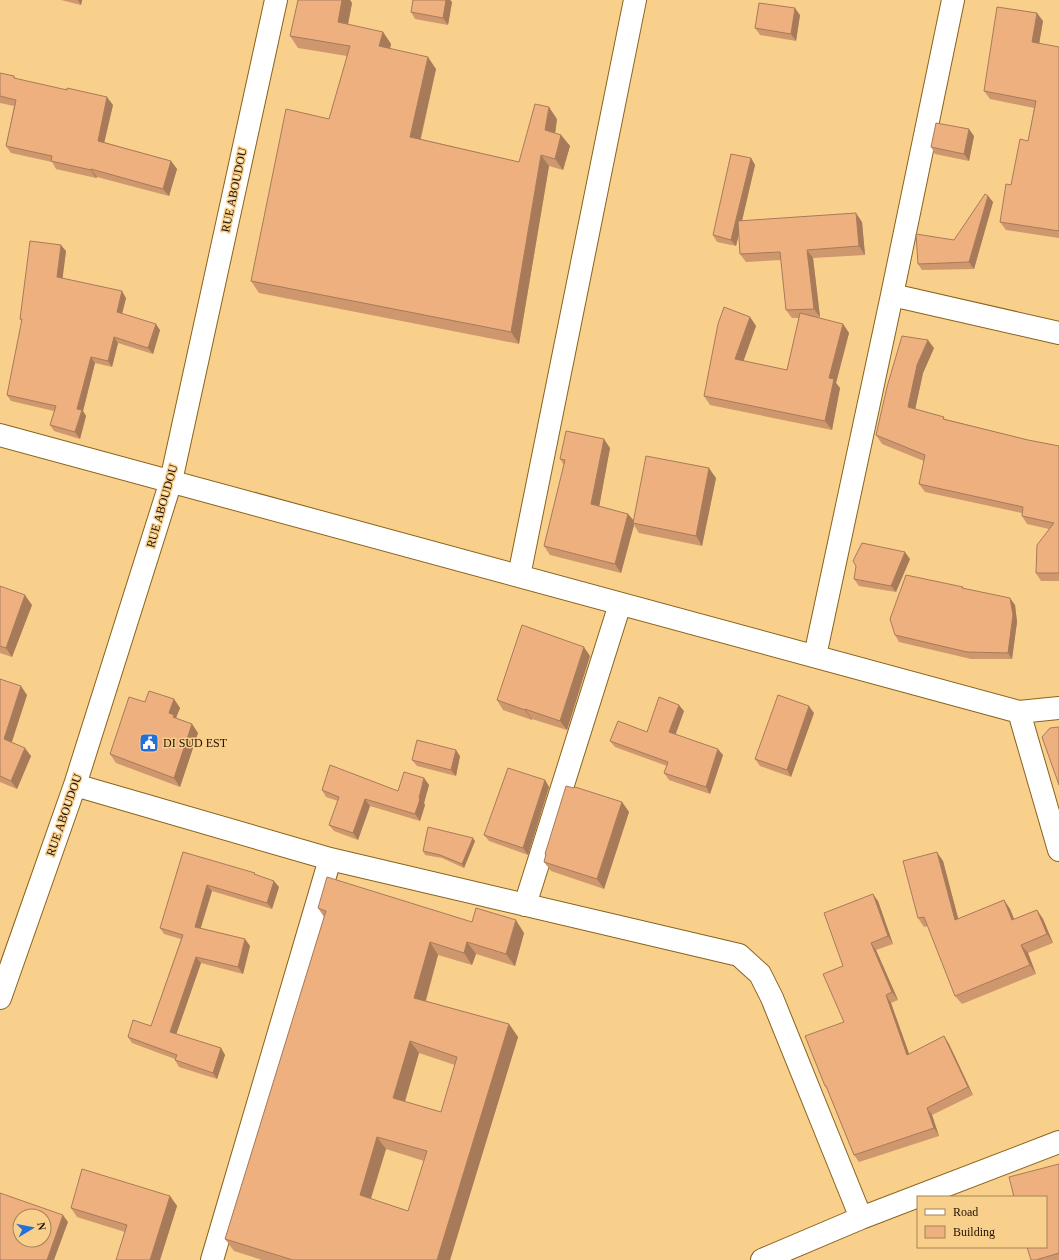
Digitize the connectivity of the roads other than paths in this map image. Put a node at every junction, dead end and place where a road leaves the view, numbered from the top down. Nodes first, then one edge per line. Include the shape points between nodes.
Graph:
1 (276, 0) edge
2 (635, 0) edge
3 (953, 0) edge
4 (892, 295) junction
5 (1059, 333) edge
6 (0, 435) edge
7 (171, 481) junction
8 (519, 576) junction
9 (620, 604) junction
10 (814, 656) junction
11 (1059, 708) edge
12 (1019, 712) junction
13 (75, 785) junction
14 (1059, 850) edge
15 (330, 859) junction
16 (525, 905) junction
17 (0, 998) edge
18 (1059, 1142) edge
19 (918, 1196) edge
20 (917, 1197) edge
21 (861, 1218) junction
22 (212, 1260) edge
23 (762, 1260) edge

1 - 7 street, RUE ABOUDOU
2 - 8 street
3 - 4 street
4 - 5 street
4 - 10 street
6 - 7 street
7 - 8 street
7 - 13 street, RUE ABOUDOU
8 - 9 street
9 - 10 street
9 - 16 street
10 - 12 street
11 - 12 street
12 - 14 street
13 - 15 street
13 - 17 street, RUE ABOUDOU
15 - 16 street
15 - 22 street
16 - 21 street via 739,955 760,974
18 - 19 street
20 - 21 street
21 - 23 street

